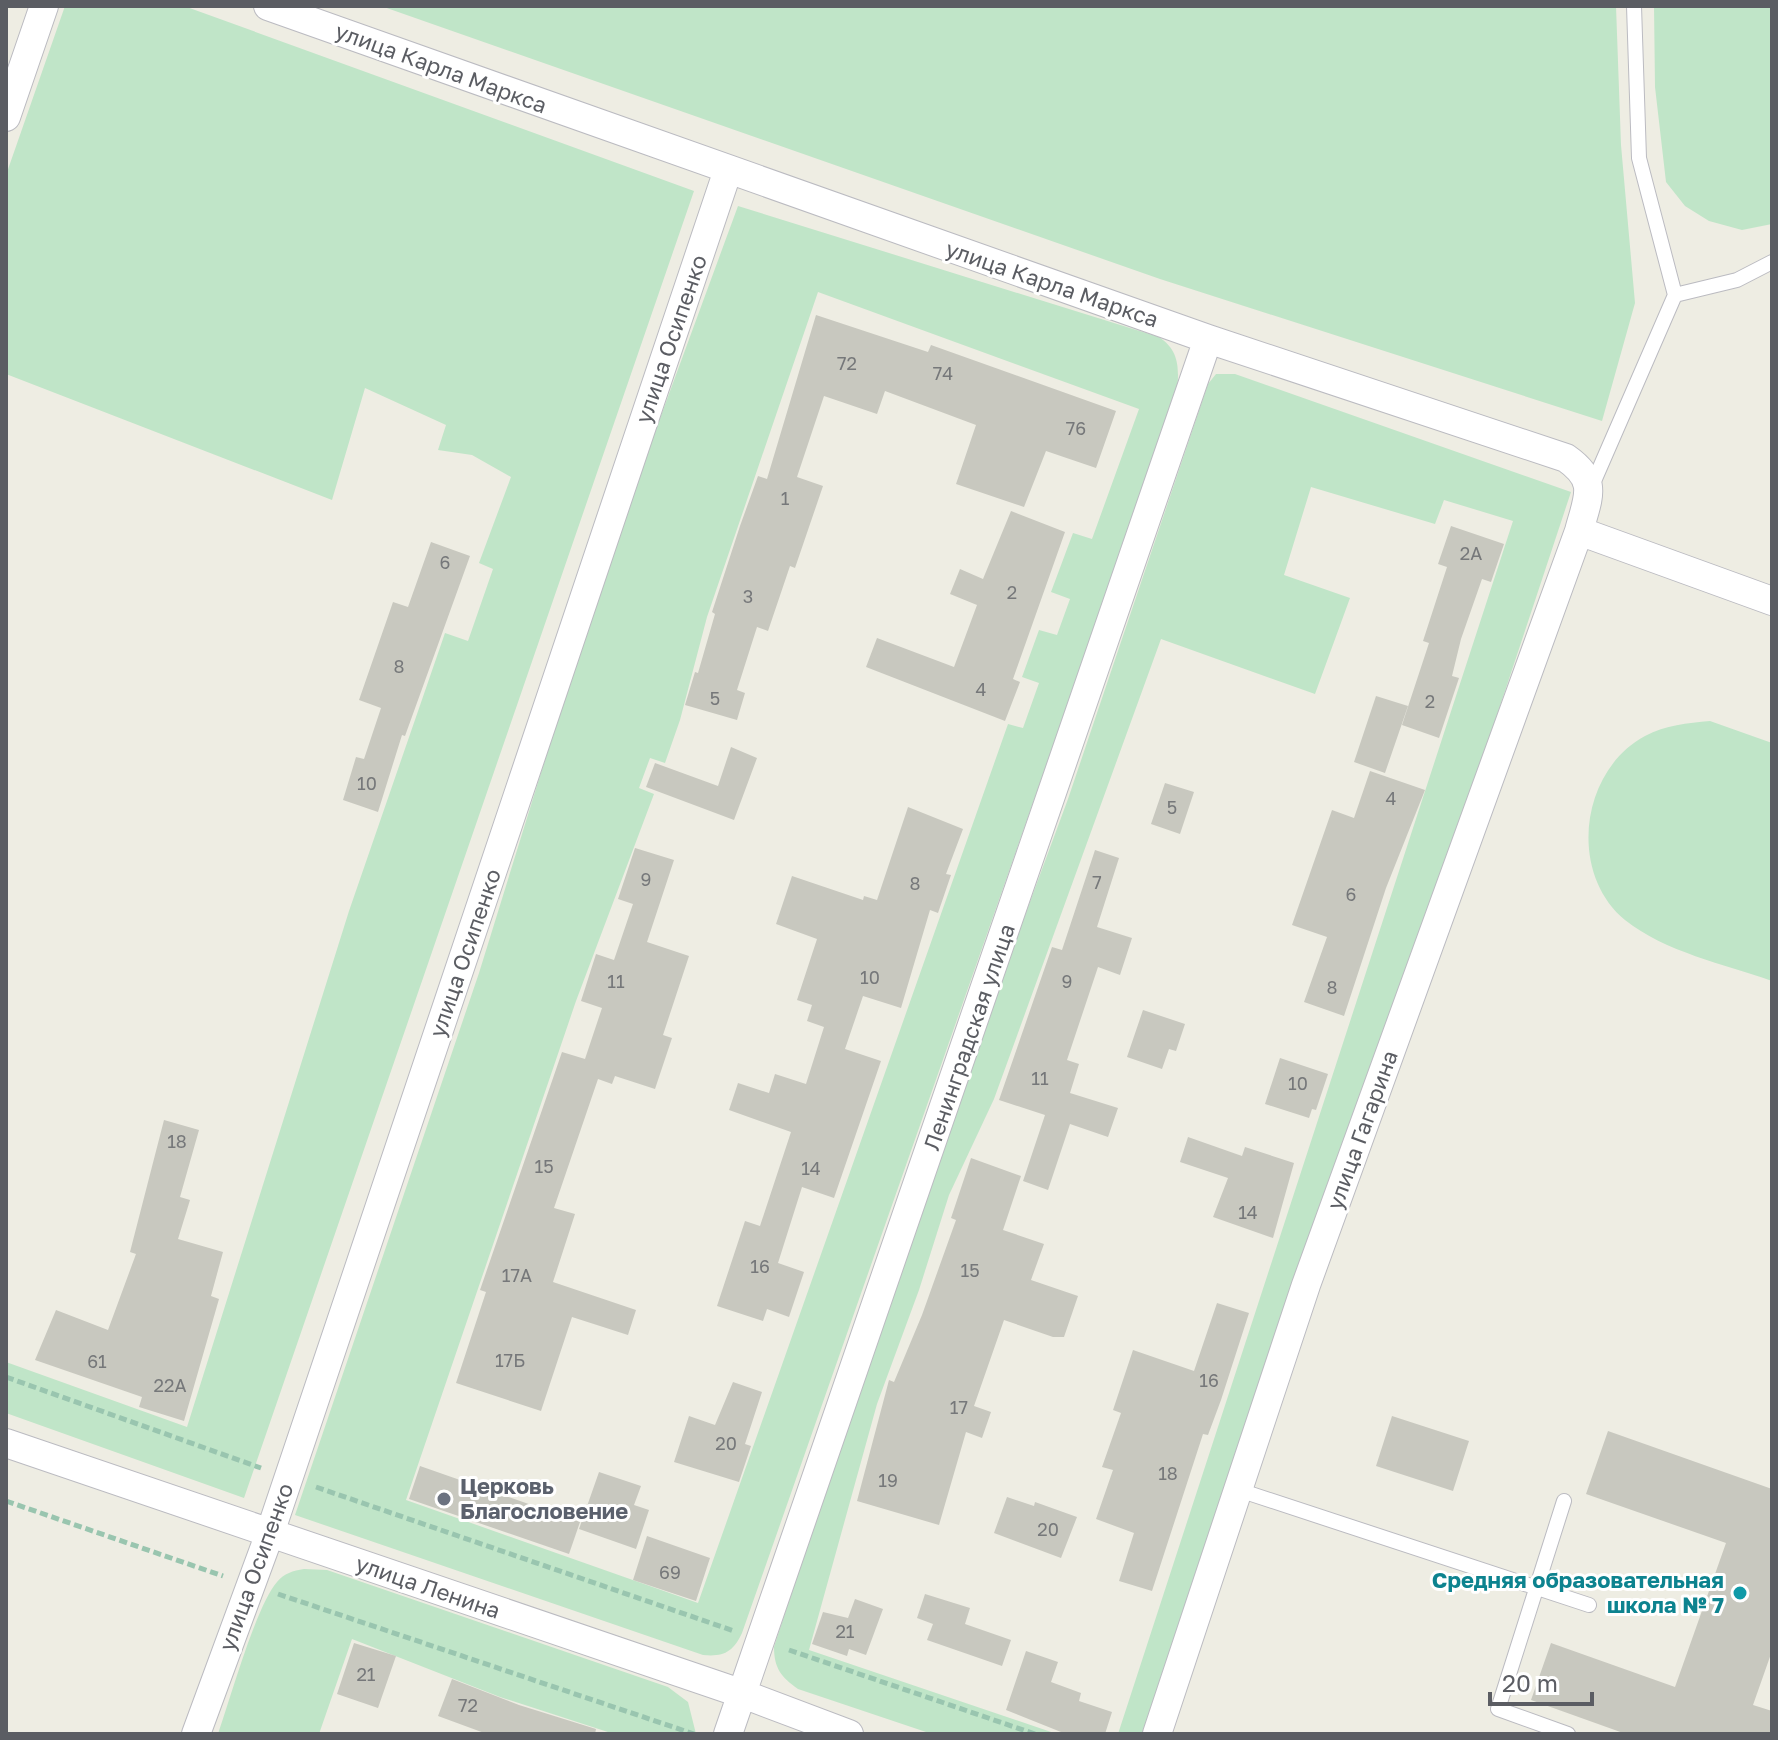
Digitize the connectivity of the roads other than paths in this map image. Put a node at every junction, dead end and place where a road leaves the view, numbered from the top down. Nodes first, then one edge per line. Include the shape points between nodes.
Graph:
1 (44, 6) edge
2 (268, 6) edge
3 (1634, 6) edge
4 (6, 117) edge
5 (728, 170) junction
6 (1772, 262) edge
7 (1675, 295) junction
8 (1208, 339) junction
9 (1590, 490) junction
10 (1579, 531) junction
11 (1772, 601) edge
12 (6, 1443) edge
13 (1239, 1490) junction
14 (1564, 1501) dead end
15 (270, 1533) junction
16 (1537, 1588) junction
17 (1589, 1605) dead end
18 (743, 1694) junction
19 (196, 1734) edge
20 (728, 1734) edge
21 (849, 1734) edge
22 (1157, 1734) edge
23 (1568, 1734) edge

1 - 4 street
2 - 5 street, улица Карла Маркса
3 - 7 lane via 1639,158
5 - 8 street, улица Карла Маркса
5 - 15 street, улица Осипенко
6 - 7 lane via 1737,280
7 - 9 lane
8 - 9 street, улица Карла Маркса via 1566,458 1585,471
8 - 18 street, Ленинградская улица
9 - 10 street
10 - 11 street
10 - 13 street, улица Гагарина via 1306,1285
12 - 15 street, улица Ленина
13 - 16 lane
13 - 22 street, улица Гагарина
14 - 16 lane
15 - 18 street, улица Ленина
15 - 19 street, улица Осипенко
16 - 17 lane
16 - 23 lane via 1498,1709
18 - 20 street, Ленинградская улица
18 - 21 street, улица Ленина

